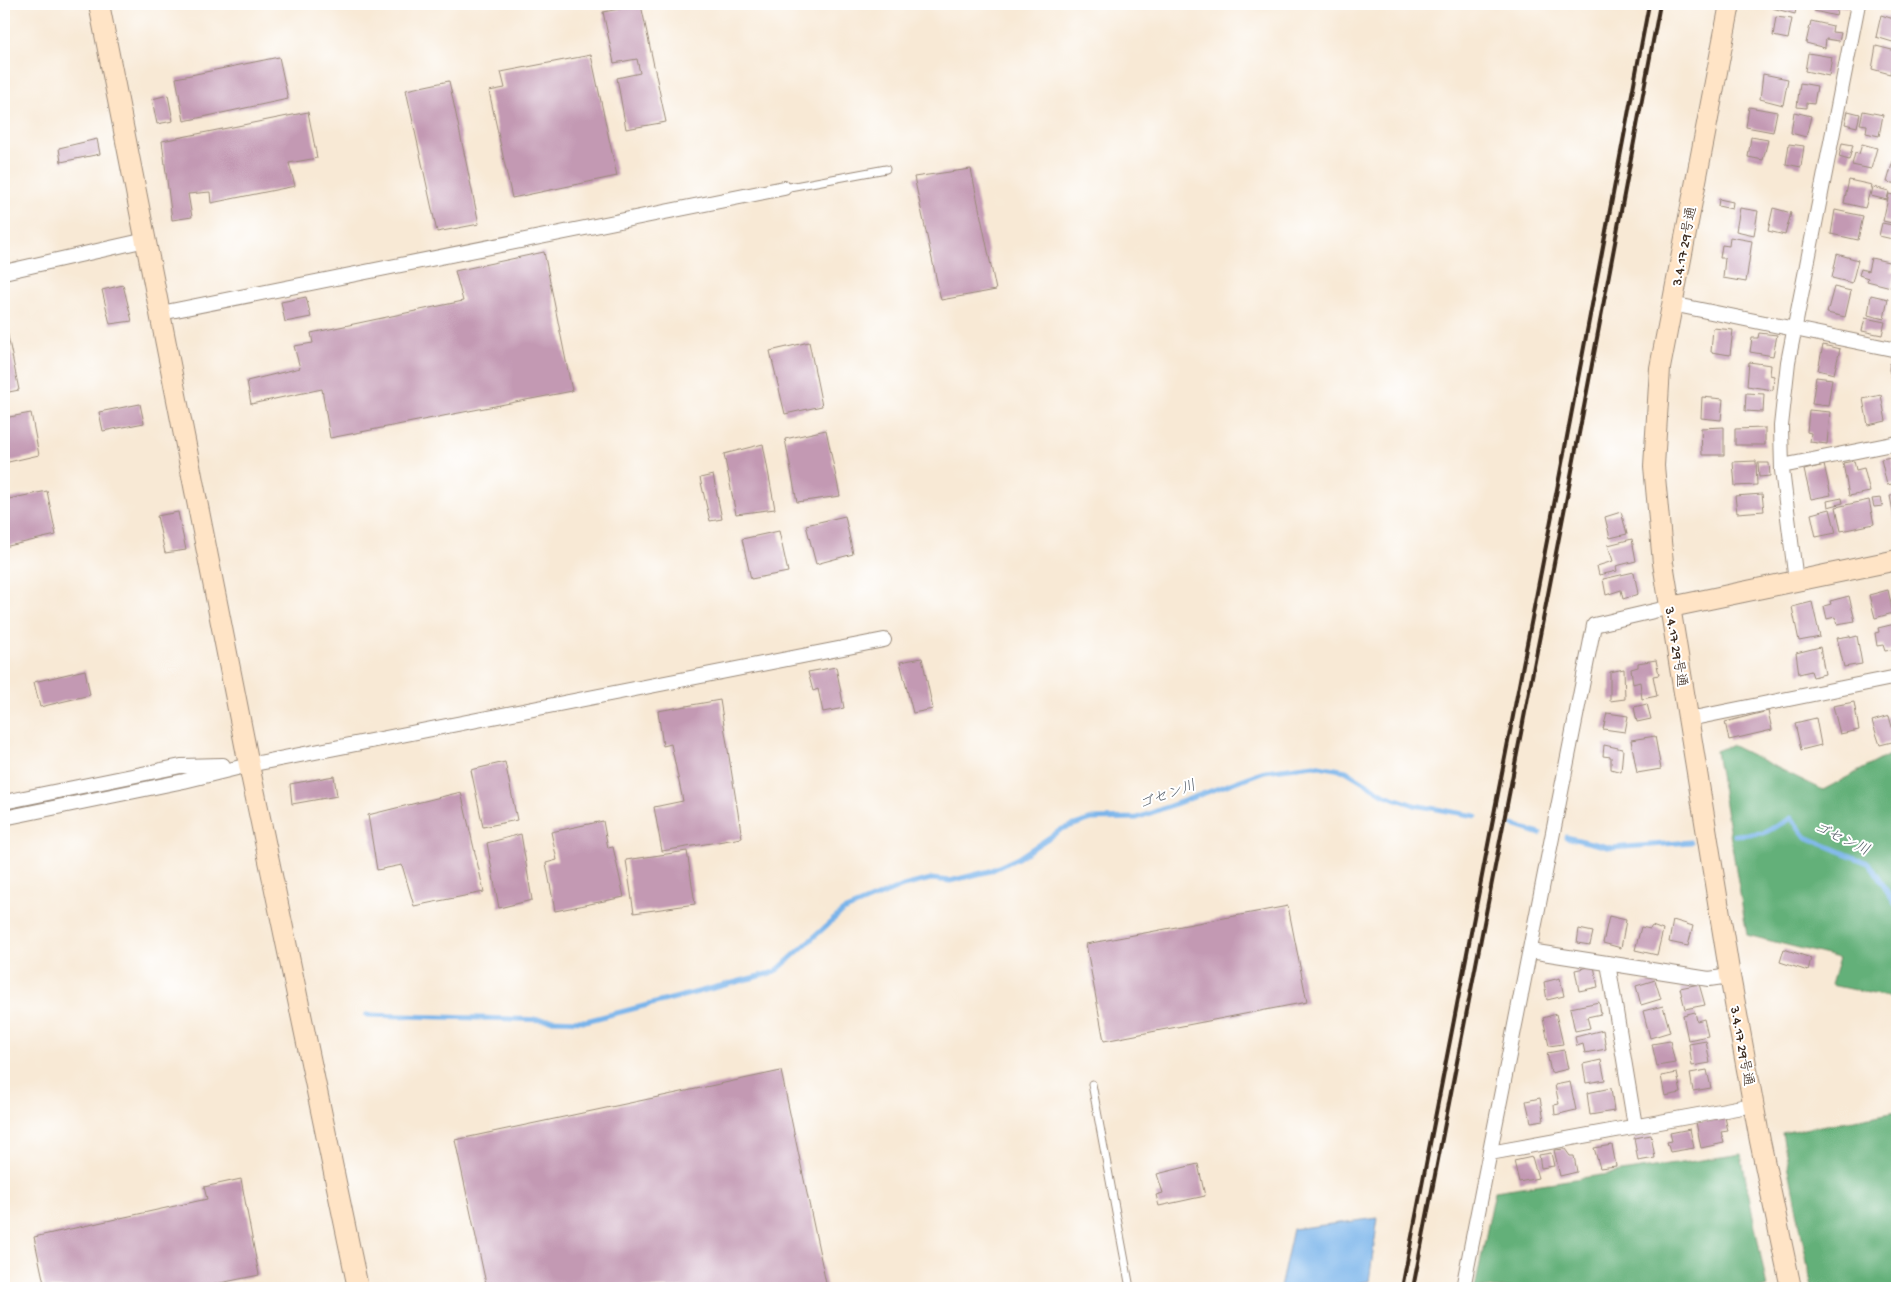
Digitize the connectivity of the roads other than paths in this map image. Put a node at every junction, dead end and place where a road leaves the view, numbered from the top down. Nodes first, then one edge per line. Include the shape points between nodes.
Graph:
1 (99, 4) edge
2 (1730, 4) edge
3 (1858, 4) edge
4 (886, 169) dead end
5 (784, 188) joint
6 (146, 240) junction
7 (4, 272) edge
8 (1672, 304) junction
9 (161, 313) junction
10 (1795, 330) junction
11 (1897, 348) edge
12 (1897, 444) edge
13 (1782, 466) junction
14 (1897, 560) edge
15 (1796, 581) junction
16 (1671, 607) junction
17 (884, 640) dead end
18 (1897, 676) edge
19 (1689, 719) junction
20 (249, 765) junction
21 (4, 802) edge
22 (4, 818) edge
23 (1530, 951) junction
24 (1608, 963) junction
25 (1730, 976) junction
26 (1092, 1084) dead end
27 (1754, 1105) junction
28 (1635, 1126) junction
29 (1490, 1153) junction
30 (358, 1288) edge
31 (1130, 1288) edge
32 (1463, 1288) edge
33 (1791, 1288) edge

1 - 6 street
2 - 8 street, 3.4.17 29号通
3 - 10 street
4 - 5 lane
5 - 9 street
6 - 7 street
6 - 9 street
8 - 10 street
8 - 16 street, 3.4.17 29号通 via 1660,368 1654,466 1663,563
9 - 20 street
10 - 11 street
10 - 13 street via 1781,426
12 - 13 street
13 - 15 street
14 - 15 street
15 - 16 street
16 - 19 street, 3.4.17 29号通
16 - 23 street via 1594,625
17 - 20 street
18 - 19 street
19 - 25 street, 3.4.17 29号通
20 - 21 street via 181,766
20 - 22 street
20 - 30 street
23 - 24 street
23 - 29 street
24 - 25 street via 1709,979
24 - 28 street
25 - 27 street, 3.4.17 29号通
26 - 31 lane
27 - 28 street
27 - 33 street, 3.4.17 29号通
28 - 29 street
29 - 32 street

